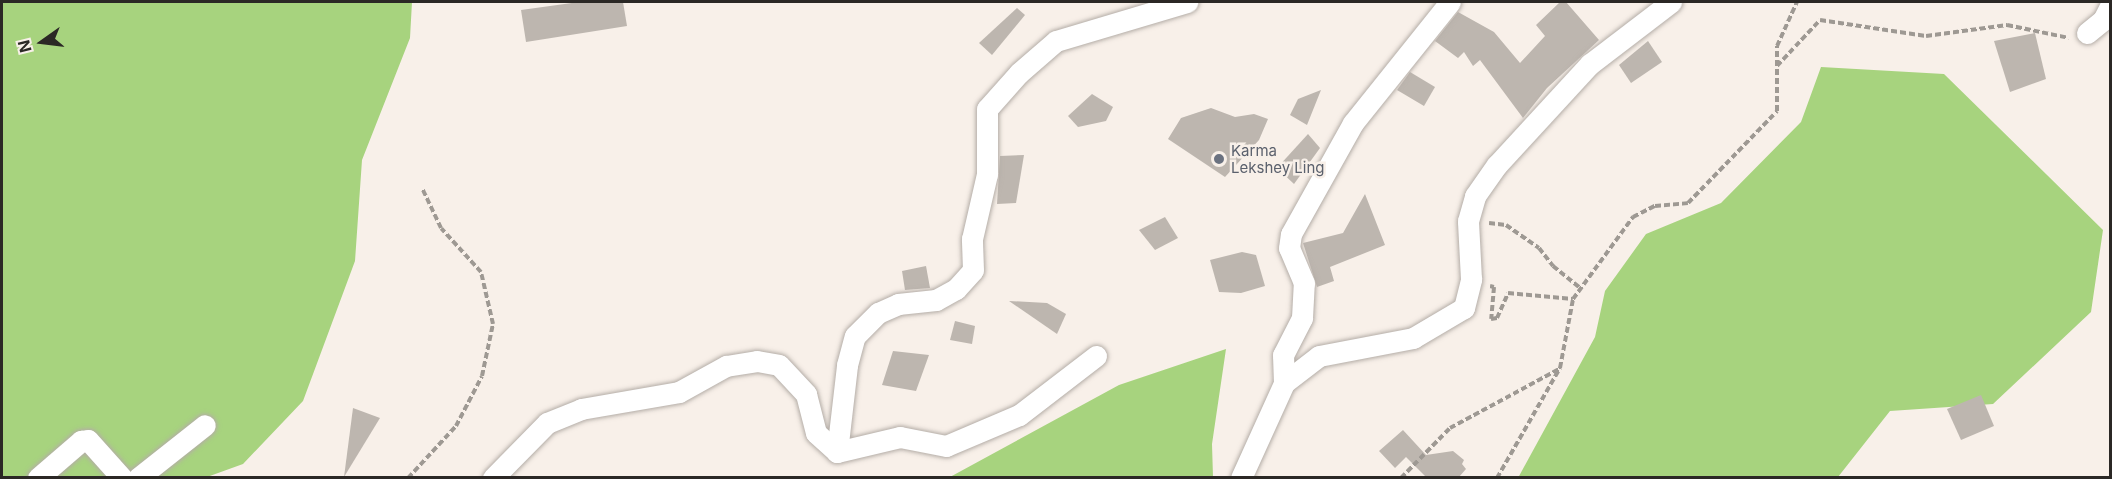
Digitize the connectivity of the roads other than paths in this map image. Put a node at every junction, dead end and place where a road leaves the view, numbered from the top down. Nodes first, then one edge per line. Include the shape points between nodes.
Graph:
1 (1187, 2) edge
2 (1450, 2) edge
3 (1671, 2) edge
4 (2110, 6) edge
5 (2087, 33) road end
6 (1096, 356) dead end
7 (1284, 383) junction
8 (205, 425) dead end
9 (837, 452) junction
10 (38, 477) edge
11 (122, 477) edge
12 (138, 477) edge
13 (493, 477) edge
14 (1241, 477) edge

1 - 9 street via 1056,41 1019,73 987,109 987,174 972,239 973,270 956,289 936,300 898,304 878,313 855,336 847,365
2 - 7 street via 1353,123 1291,234 1289,248 1304,283 1302,318 1283,356
3 - 7 street via 1583,73 1497,165 1475,196 1468,221 1470,279 1464,308 1413,338 1319,356
4 - 5 street via 2103,20
6 - 9 street via 1019,415 946,446 900,437
7 - 14 street
8 - 12 street
9 - 13 street via 816,433 806,394 779,365 758,361 726,366 679,392 581,409 547,423
10 - 11 street via 81,441 88,440

